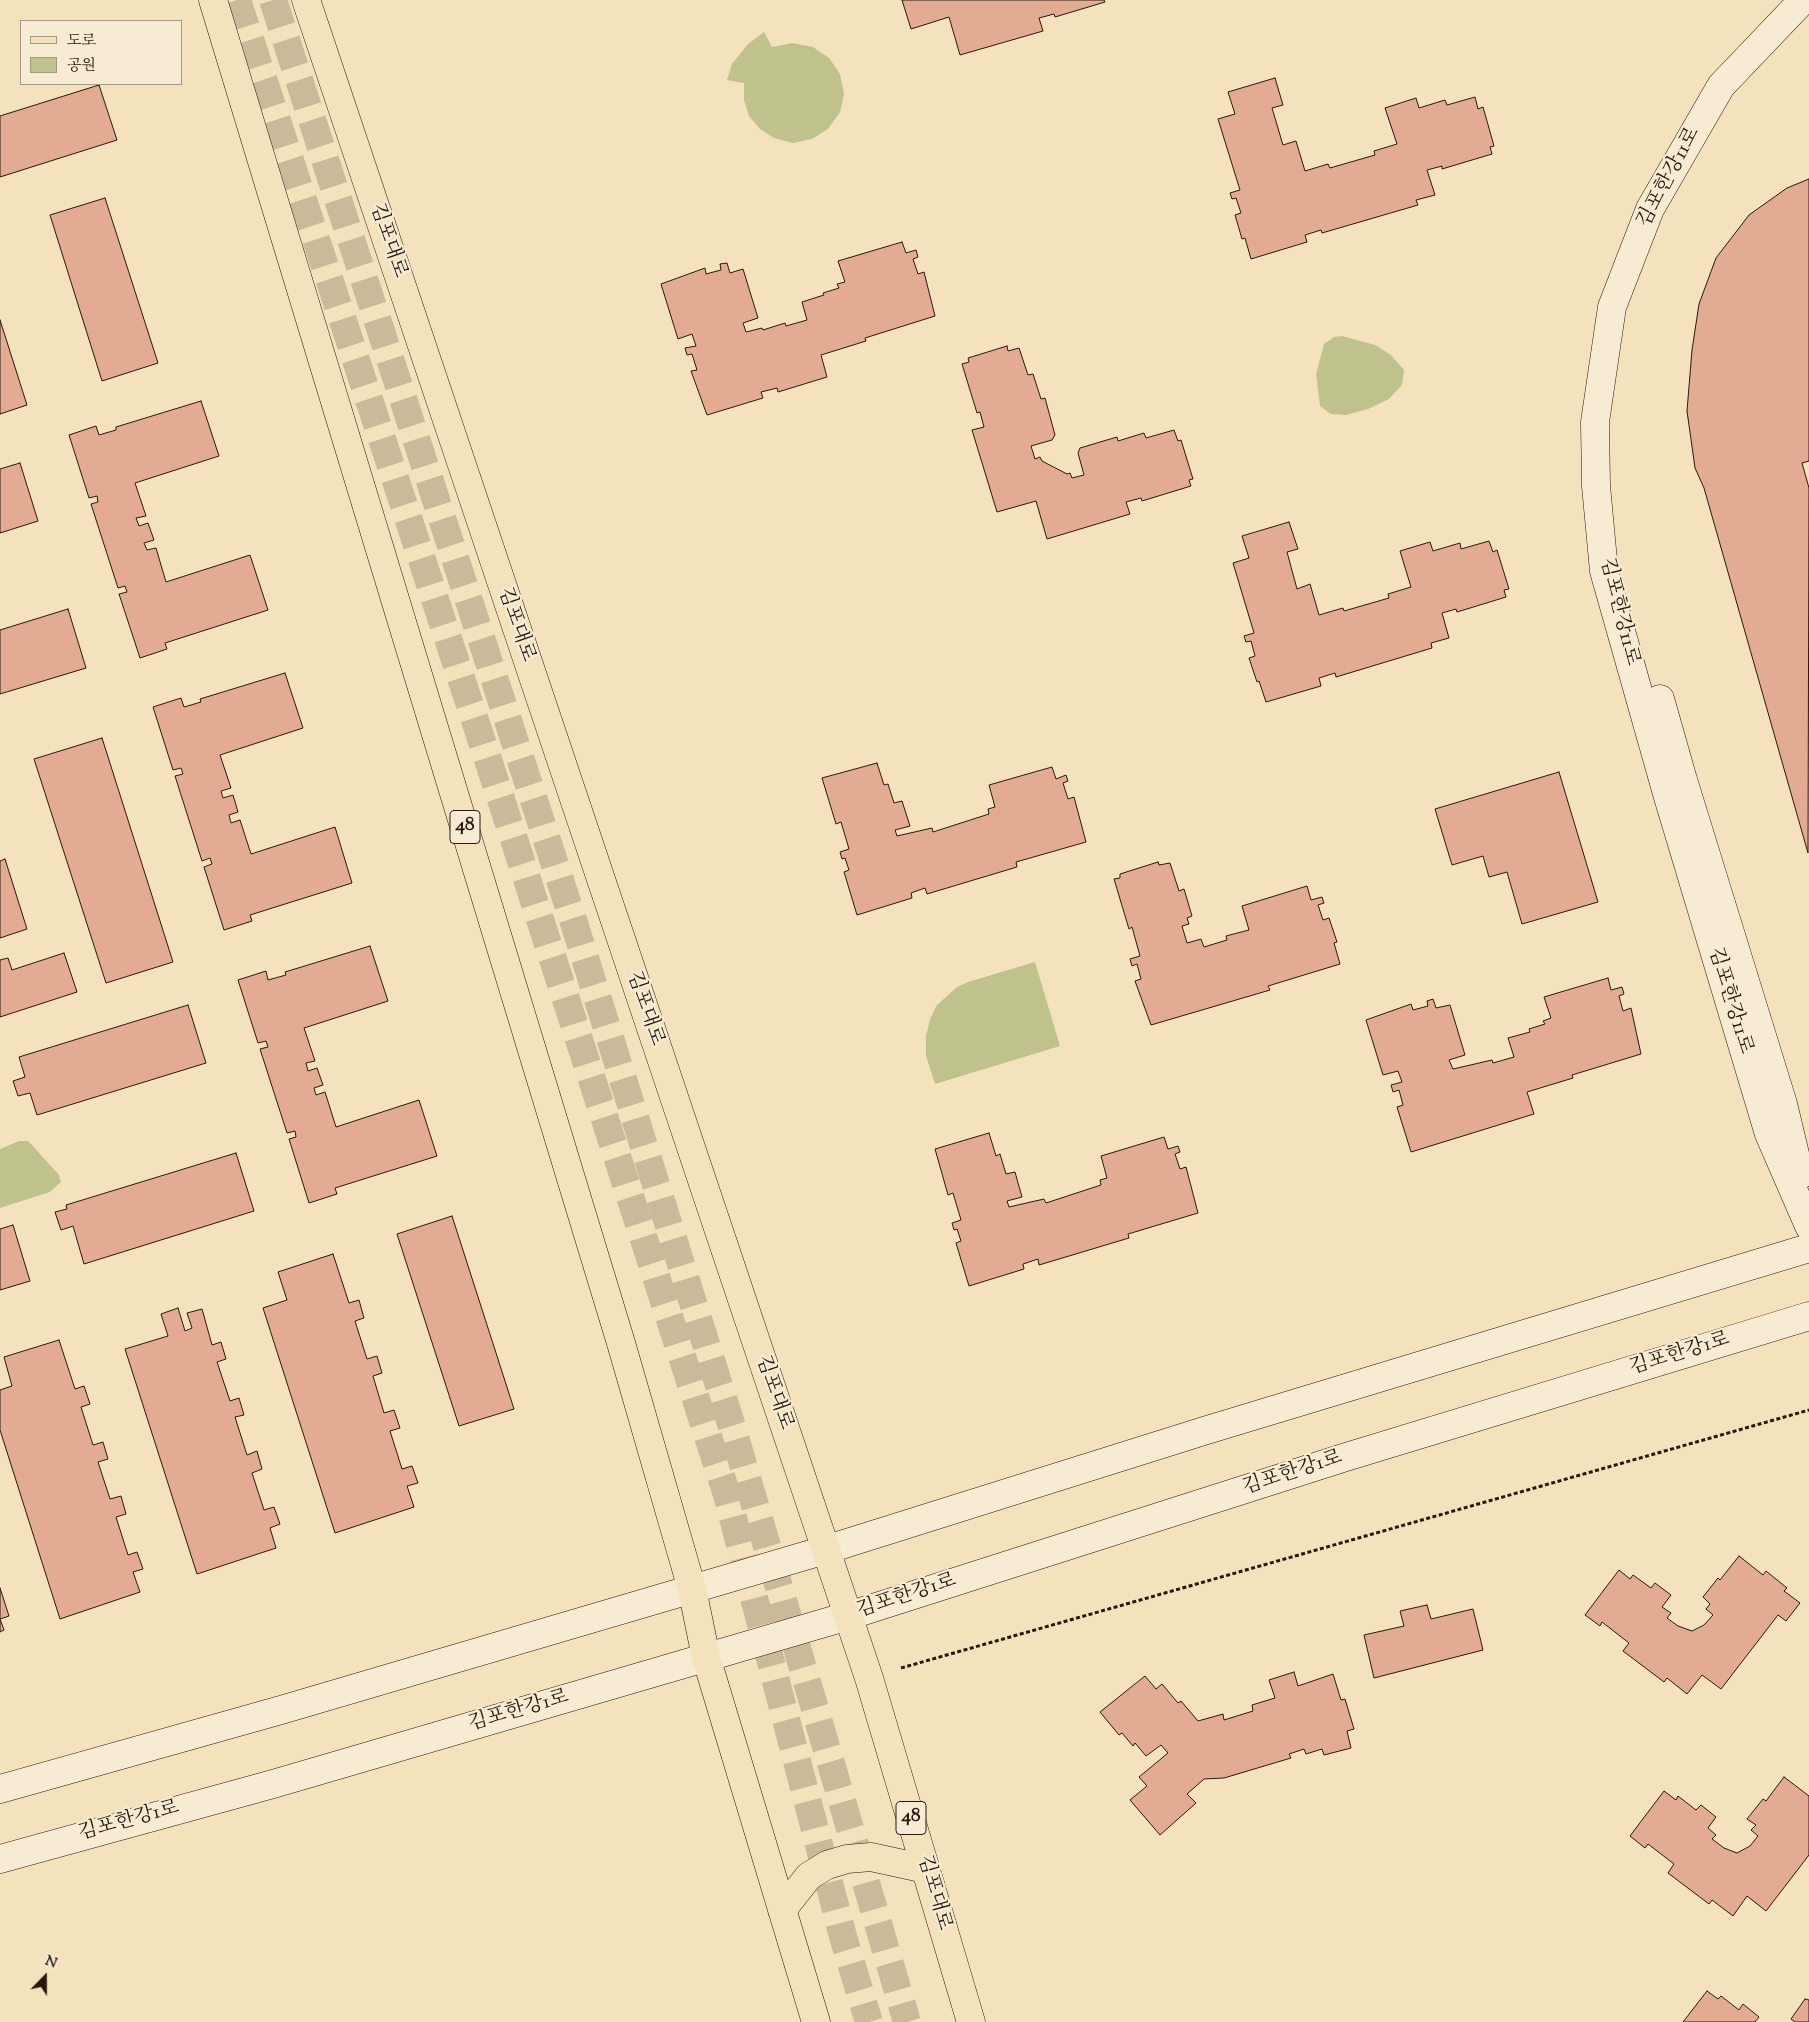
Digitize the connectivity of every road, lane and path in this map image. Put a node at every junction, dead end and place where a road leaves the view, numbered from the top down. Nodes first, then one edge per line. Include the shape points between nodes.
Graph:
1 (213, 0) edge
2 (306, 0) edge
3 (1803, 0) edge
4 (1809, 17) edge
5 (1809, 1211) edge
6 (1809, 1226) edge
7 (1809, 1248) edge
8 (1809, 1316) edge
9 (1809, 1410) edge
10 (825, 1550) junction
11 (692, 1589) junction
12 (848, 1616) junction
13 (706, 1657) junction
14 (869, 1678) junction
15 (0, 1789) edge
16 (0, 1859) edge
17 (926, 1869) junction
18 (782, 1910) junction
19 (816, 2022) edge
20 (971, 2022) edge

1 - 11 main road, 48 via 621,1343
2 - 10 main road, 김포대로 / 48
3 - 6 street, 김포한강11로 via 1721,86 1650,209 1612,307 1595,422 1596,486 1604,571 1768,1134
4 - 5 street, 김포한강11로 via 1730,100 1664,218 1629,310 1613,427 1620,556 1683,780 1783,1104
7 - 10 street via 1226,1424
8 - 12 street, 김포한강1로 via 1346,1457
9 - 14 path
10 - 11 street
10 - 12 main road, 김포대로 / 48
11 - 13 main road, 48
11 - 15 street
12 - 13 street, 김포한강1로
12 - 14 main road, 김포대로 / 48
13 - 16 street, 김포한강1로 via 273,1784
13 - 18 main road, 48
14 - 17 main road, 김포대로 / 48
17 - 18 main road via 871,1857 827,1864 810,1876
17 - 20 main road, 김포대로 / 48
18 - 19 main road, 48

